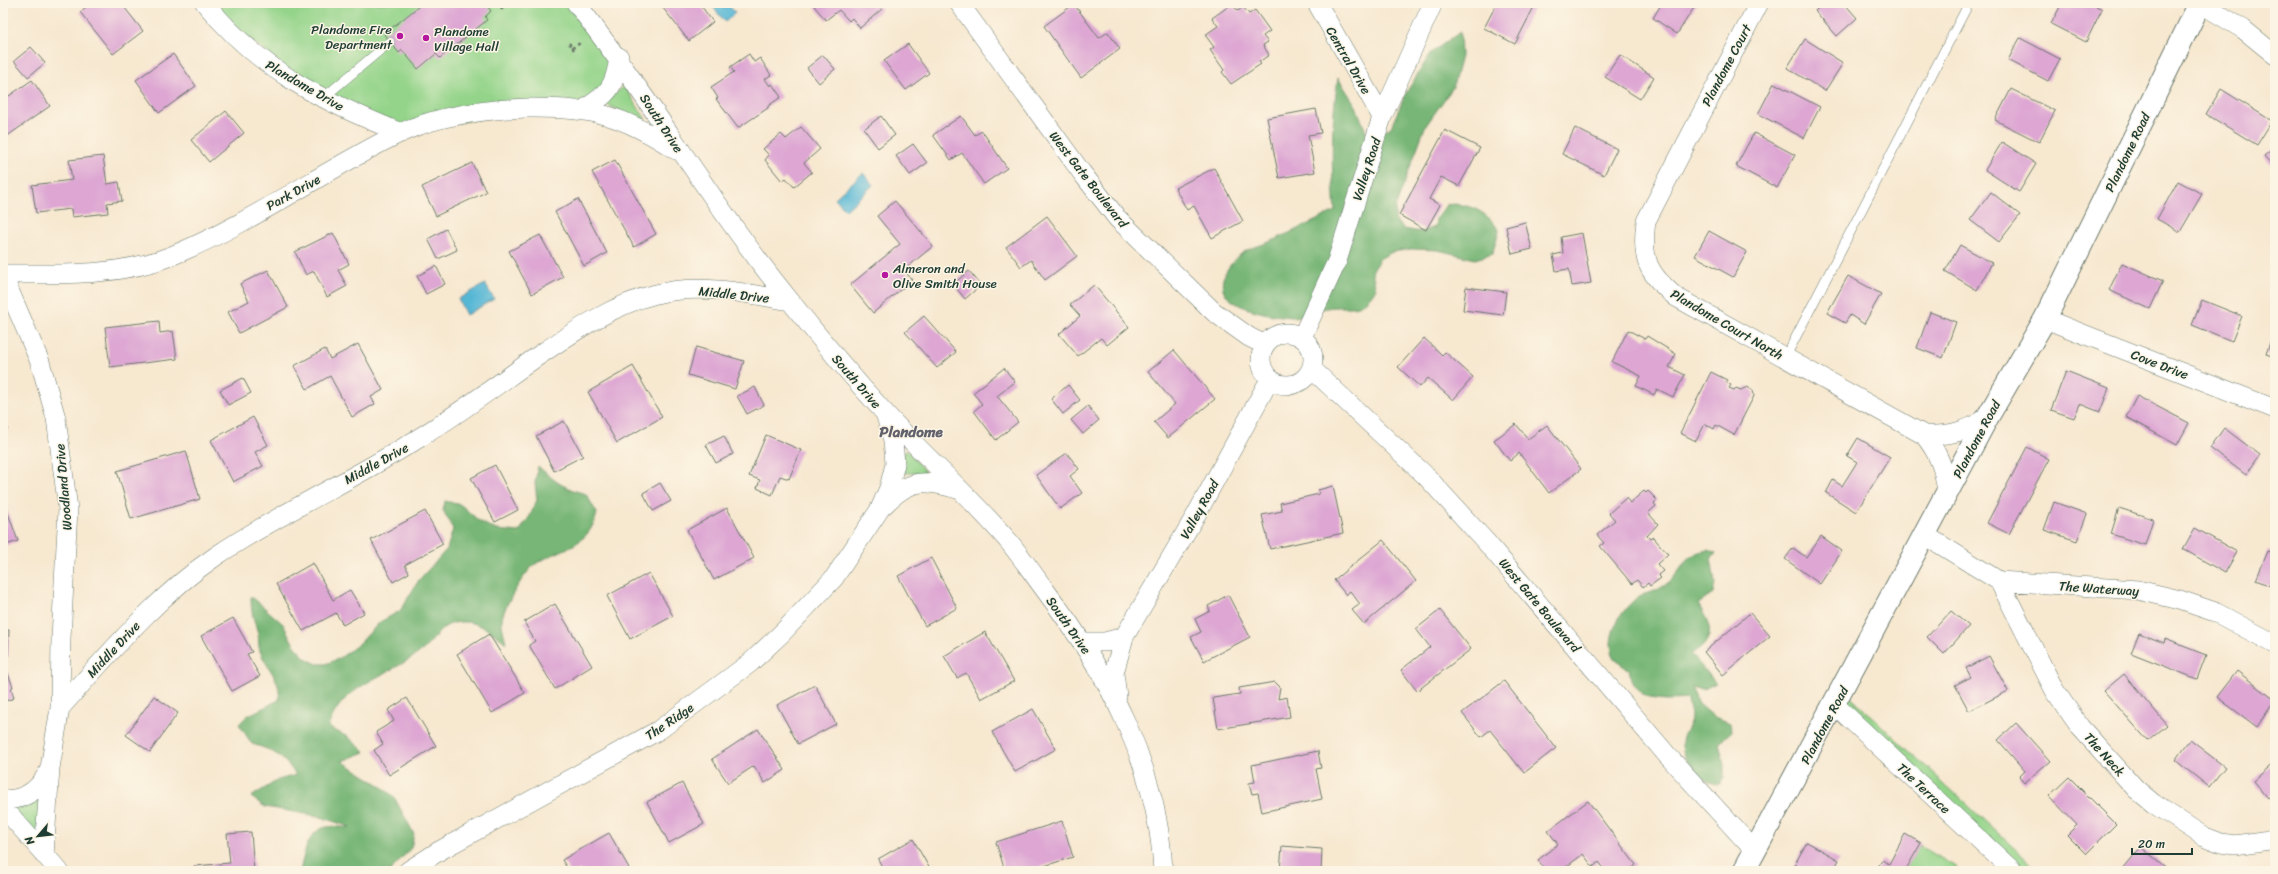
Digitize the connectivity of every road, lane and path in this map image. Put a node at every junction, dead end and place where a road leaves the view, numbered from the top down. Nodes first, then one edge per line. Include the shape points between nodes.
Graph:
1 (205, 3) edge
2 (497, 3) edge
3 (576, 3) edge
4 (959, 3) edge
5 (1317, 3) edge
6 (1433, 3) edge
7 (1759, 3) edge
8 (1969, 3) edge
9 (2200, 3) edge
10 (504, 11) dead end
11 (390, 42) dead end
12 (569, 43) dead end
13 (574, 50) dead end
14 (2275, 55) edge
15 (619, 57) junction
16 (323, 98) junction
17 (583, 110) junction
18 (1382, 118) junction
19 (1694, 128) joint
20 (401, 133) junction
21 (682, 154) junction
22 (3, 275) edge
23 (790, 301) junction
24 (2045, 319) junction
25 (1302, 337) junction
26 (1265, 345) junction
27 (1785, 358) junction
28 (1312, 369) junction
29 (1270, 379) junction
30 (2275, 409) edge
31 (885, 413) junction
32 (1987, 418) junction
33 (1924, 435) junction
34 (961, 490) junction
35 (1947, 494) junction
36 (880, 509) junction
37 (1925, 535) junction
38 (1999, 581) junction
39 (1124, 637) junction
40 (1083, 642) junction
41 (2275, 644) edge
42 (1118, 704) junction
43 (1835, 705) junction
44 (60, 708) junction
45 (50, 768) junction
46 (3, 800) edge
47 (3, 807) edge
48 (2275, 837) edge
49 (1755, 852) junction
50 (44, 855) junction
51 (59, 871) edge
52 (408, 871) edge
53 (1163, 871) edge
54 (1744, 871) edge
55 (2013, 871) edge

1 - 16 street, Plandome Drive via 253,54
2 - 10 path
3 - 15 street, South Drive
4 - 26 street, West Gate Boulevard via 1117,218 1214,312
5 - 18 street, Central Drive
6 - 18 street, Valley Road
7 - 19 street, Plandome Court
8 - 27 lane
9 - 14 street via 2243,29
9 - 24 main road, Plandome Road
11 - 16 lane
12 - 13 path
15 - 17 street via 613,85
15 - 21 street, South Drive
16 - 20 street, Plandome Drive
17 - 20 street, Park Drive via 494,109 441,119
17 - 21 street, Park Drive via 626,121 644,129
18 - 25 street, Valley Road via 1336,261
19 - 27 street, Plandome Court North via 1646,221 1642,245 1649,266 1657,281 1676,297
20 - 22 street, Park Drive via 237,224 170,257 112,271
21 - 23 street, South Drive via 733,228
22 - 44 street, Woodland Drive via 40,362 56,418 63,463 68,509
23 - 31 street, South Drive
23 - 44 street, Middle Drive via 707,289 658,293 626,303 581,326 419,439 284,514 216,556 176,587 137,623
24 - 30 street, Cove Drive
24 - 32 main road, Plandome Road
25 - 26 street via 1295,333 1278,334
25 - 28 street via 1313,352
26 - 29 street via 1261,361
27 - 33 street, Plandome Court North
28 - 29 street via 1307,377 1291,385 1282,385
28 - 49 street, West Gate Boulevard via 1431,482 1487,543 1667,755
29 - 39 street, Valley Road via 1196,515
31 - 34 street, South Drive
31 - 36 street, The Ridge via 893,440 895,464
32 - 33 street, Plandome Court North via 1958,433 1942,436
32 - 35 main road, Plandome Road
33 - 35 street, Plandome Court North via 1935,448 1941,461
34 - 36 street, The Ridge via 925,481 913,483 895,494
34 - 40 street, South Drive via 1010,544
35 - 37 main road, Plandome Road
36 - 52 street, The Ridge via 834,578 750,663 659,730 439,851
37 - 38 street, The Waterway
37 - 43 main road, Plandome Road
38 - 41 street, The Waterway via 2138,590 2215,612
38 - 48 street, The Neck via 2055,691 2080,727 2136,789 2203,836 2221,843 2235,845
39 - 40 street via 1105,642
39 - 42 street, Valley Road via 1114,673
40 - 42 street, South Drive
42 - 53 street, South Drive via 1141,759 1152,794 1162,841
43 - 49 main road, Plandome Road
43 - 55 street, The Terrace
44 - 45 street
45 - 46 street via 40,786 32,793 24,798
45 - 50 street
47 - 50 street
49 - 54 main road, Plandome Road
50 - 51 street

